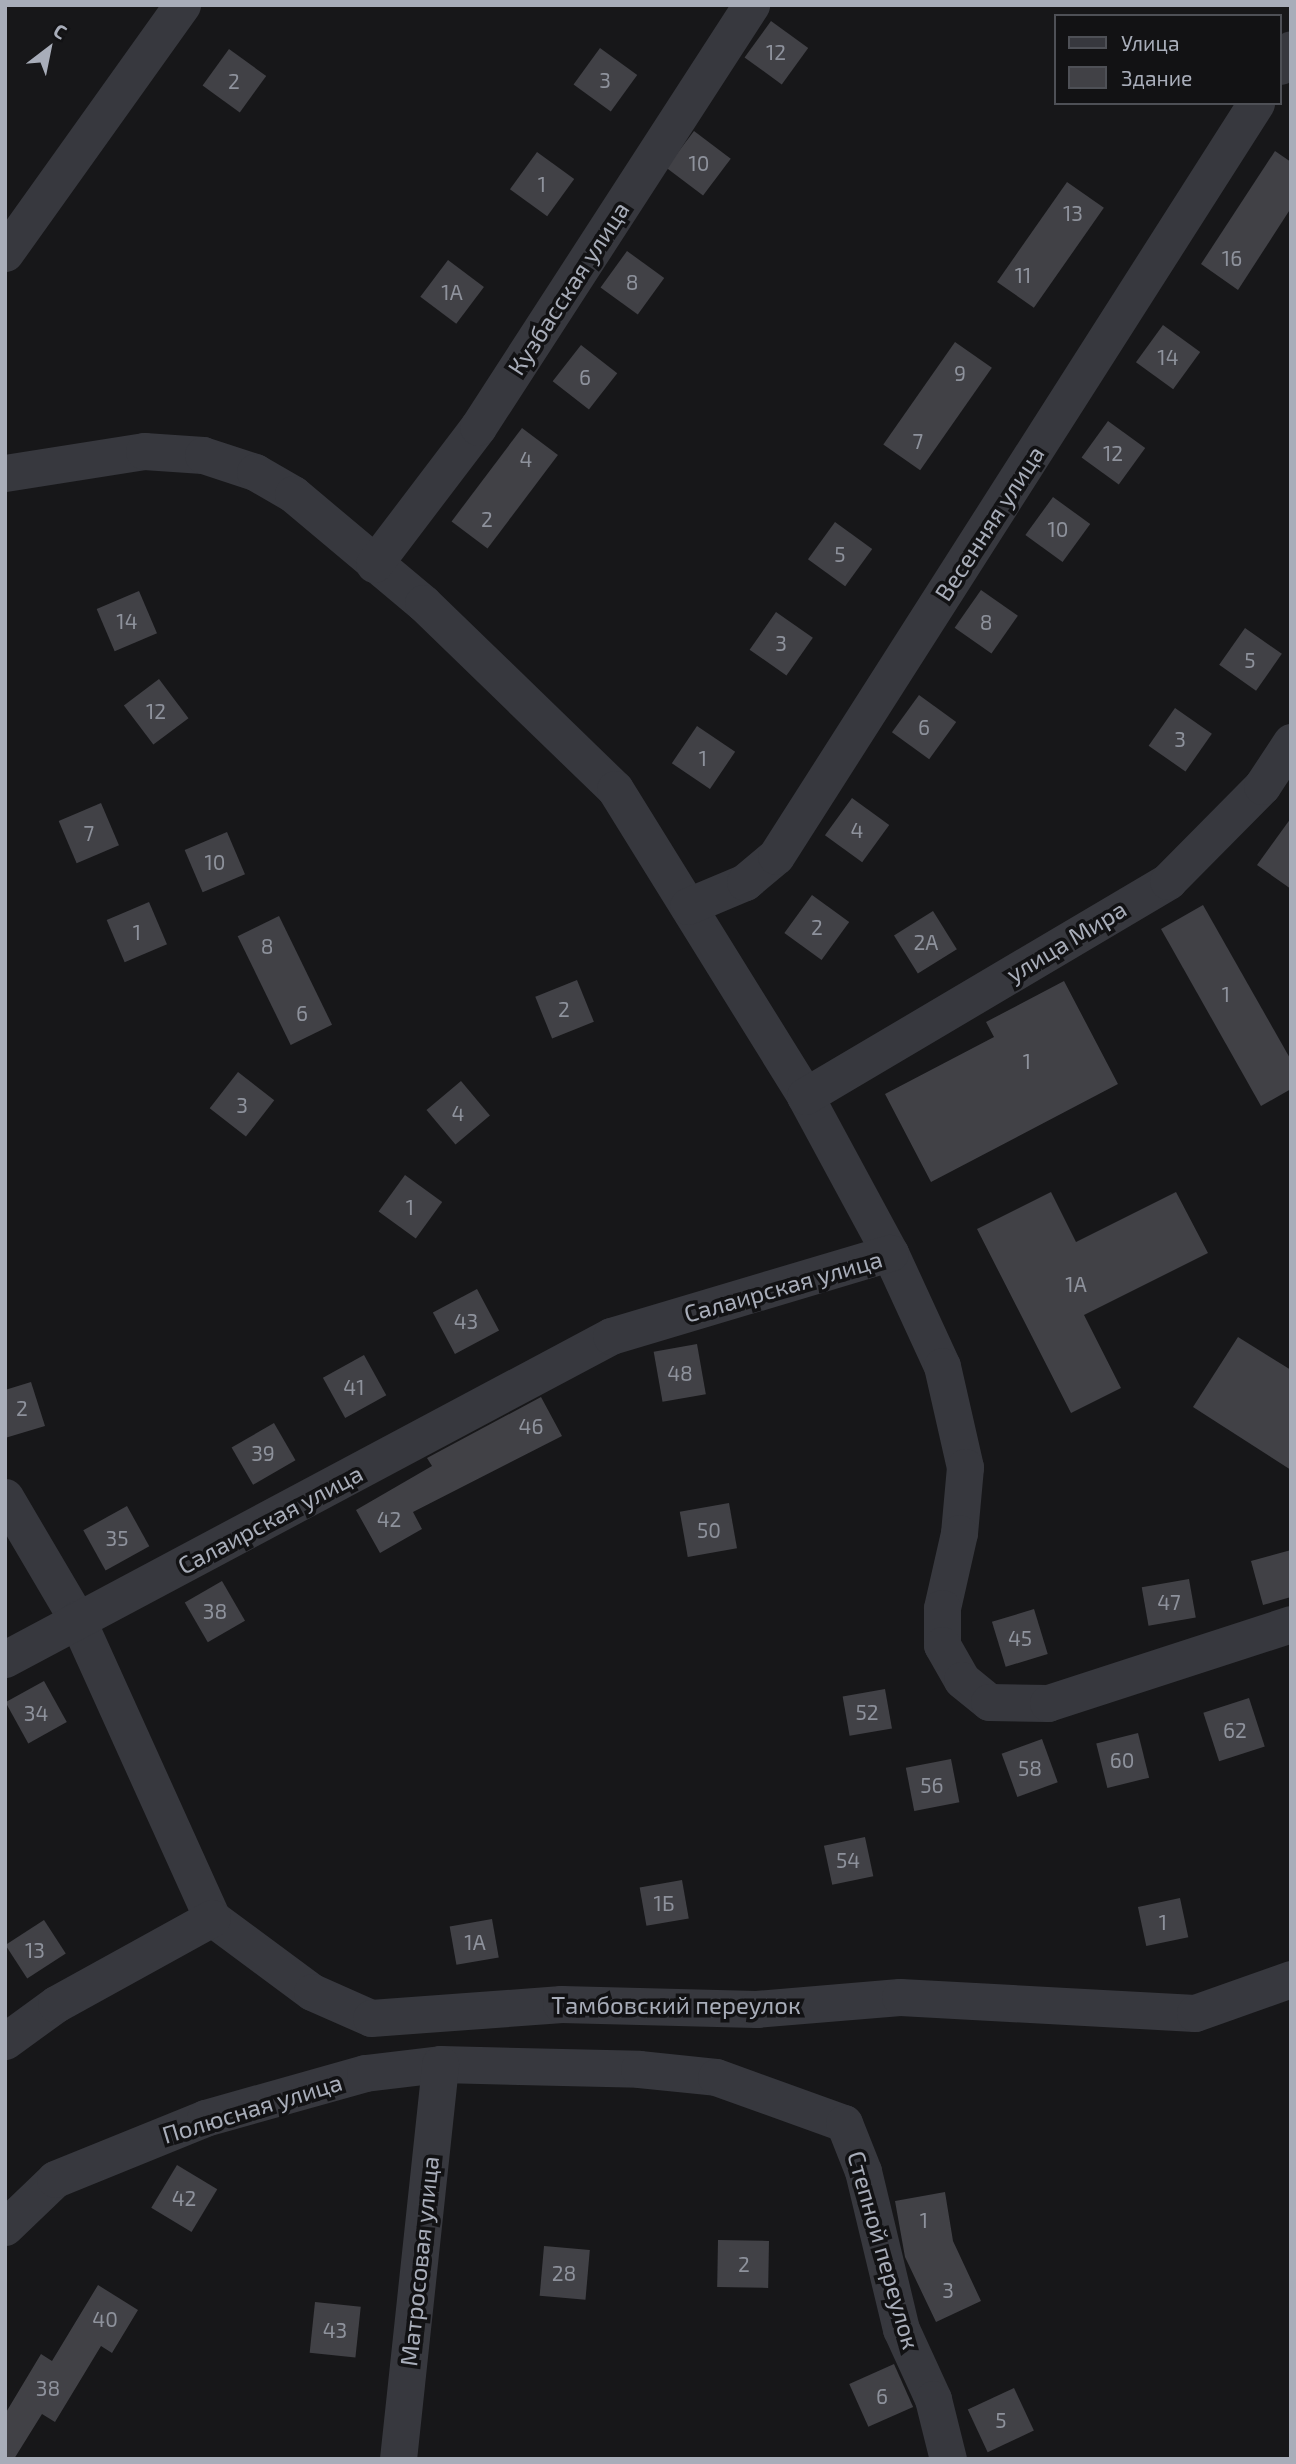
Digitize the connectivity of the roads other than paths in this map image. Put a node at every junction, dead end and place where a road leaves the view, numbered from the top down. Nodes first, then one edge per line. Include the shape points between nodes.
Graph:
1 (182, 5) edge
2 (751, 5) edge
3 (1255, 105) edge
4 (5, 253) edge
5 (5, 473) edge
6 (374, 564) junction
7 (1291, 742) edge
8 (688, 906) junction
9 (805, 1096) junction
10 (890, 1253) junction
11 (5, 1497) edge
12 (77, 1619) junction
13 (1291, 1624) edge
14 (5, 1658) edge
15 (212, 1918) junction
16 (1291, 1979) edge
17 (5, 2041) edge
18 (440, 2064) junction
19 (844, 2123) joint
20 (5, 2227) edge
21 (398, 2459) edge
22 (948, 2459) edge

1 - 4 street
2 - 6 street, Кузбасская улица via 478,427
3 - 8 street, Весенняя улица via 776,856 745,882
5 - 6 street via 100,455 203,455 254,472 293,494
6 - 8 street via 525,696 615,789
7 - 9 street, улица Мира via 1262,786 1168,881
8 - 9 street
9 - 10 street
10 - 12 street, Салаирская улица via 611,1336
10 - 13 street, Салаирская улица via 942,1366 965,1467 959,1533 942,1608 942,1645 962,1680 989,1702 1048,1703
11 - 12 street
12 - 14 street, Салаирская улица
12 - 15 street
15 - 16 street, Тамбовский переулок via 312,1992 371,2018 561,2004 756,2009 900,1997 1195,2013
15 - 17 street via 56,2004
18 - 19 street, Полюсная улица via 639,2069 716,2077
18 - 20 street, Полюсная улица via 365,2073 205,2118 55,2179
18 - 21 street, Матросовая улица
19 - 22 street, Степной переулок via 863,2171 901,2329 933,2399

